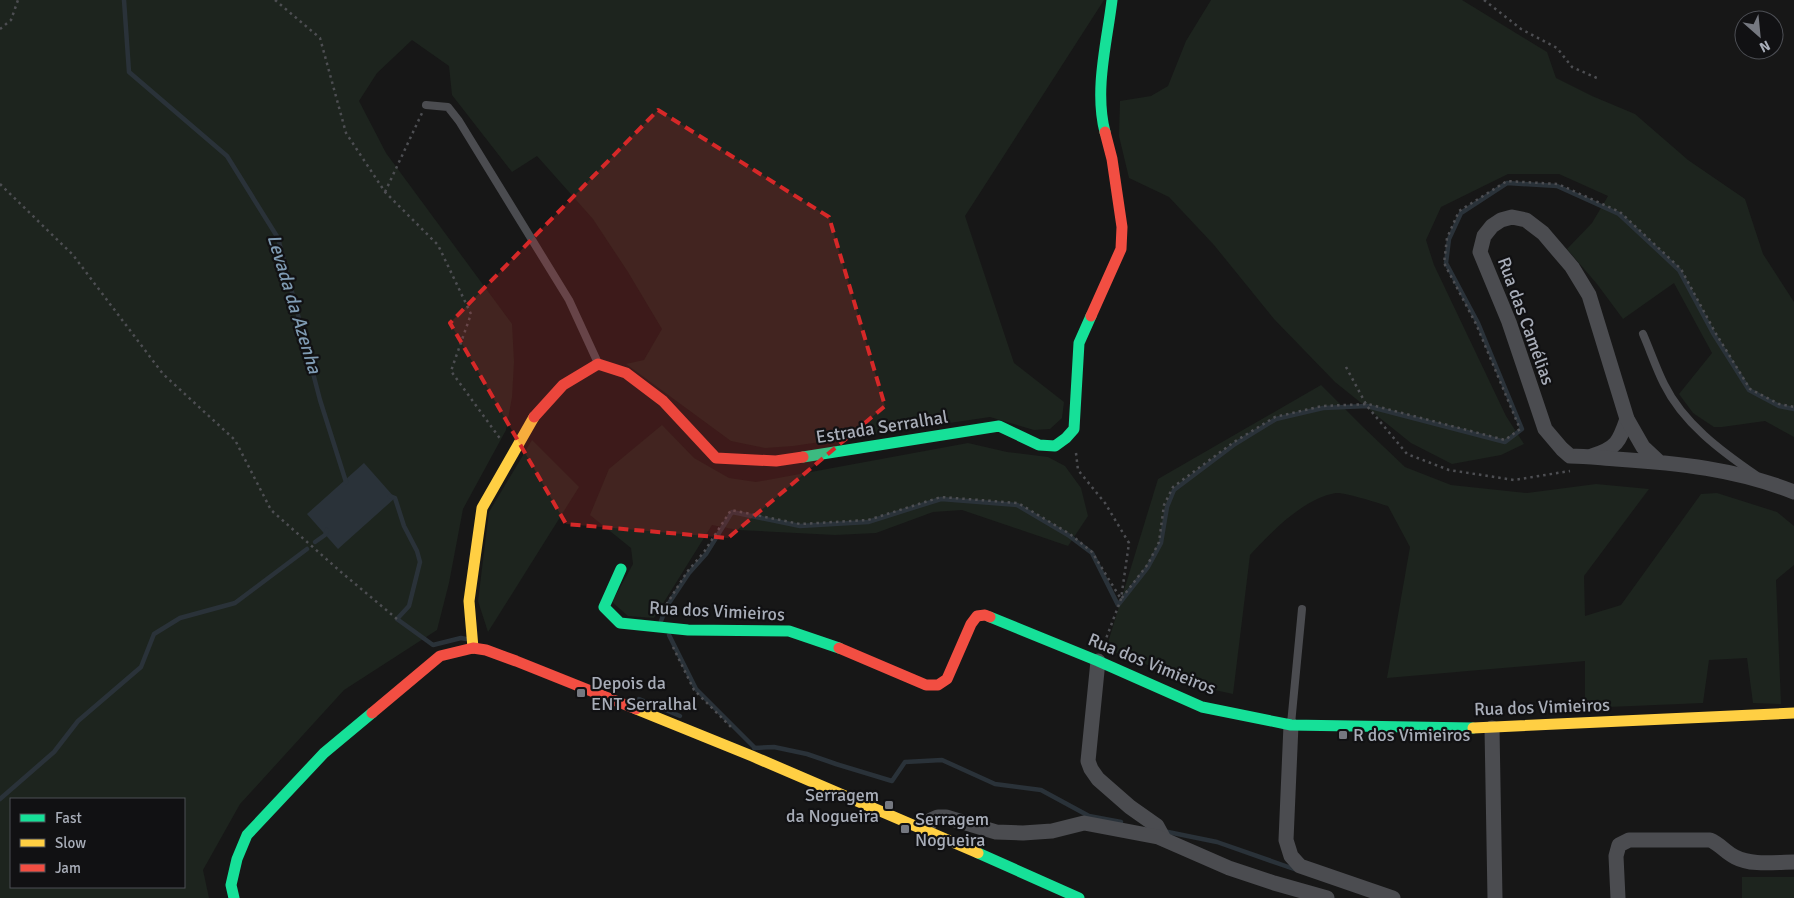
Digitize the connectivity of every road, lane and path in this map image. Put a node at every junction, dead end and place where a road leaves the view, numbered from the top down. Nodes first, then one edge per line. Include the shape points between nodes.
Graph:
1 (18, 0) edge
2 (275, 0) edge
3 (1112, 0) edge
4 (1484, 0) edge
5 (0, 29) edge
6 (1599, 78) dead end
7 (426, 105) joint
8 (0, 184) edge
9 (385, 192) junction
10 (1643, 334) dead end
11 (598, 364) junction
12 (1346, 367) dead end
13 (1627, 419) junction
14 (1074, 429) junction
15 (1234, 442) dead end
16 (512, 455) junction
17 (1591, 456) junction
18 (1658, 461) junction
19 (1579, 470) dead end
20 (1764, 480) junction
21 (1794, 492) edge
22 (621, 569) dead end
23 (1121, 599) junction
24 (1302, 609) dead end
25 (662, 613) dead end
26 (397, 619) dead end
27 (473, 644) junction
28 (673, 646) dead end
29 (1098, 661) junction
30 (1794, 713) edge
31 (1291, 725) junction
32 (1492, 728) junction
33 (733, 730) dead end
34 (927, 830) junction
35 (1161, 832) junction
36 (1794, 862) edge
37 (1052, 892) edge
38 (234, 898) edge
39 (1079, 898) edge
40 (1327, 898) edge
41 (1393, 898) edge
42 (1495, 898) edge
43 (1618, 898) edge

1 - 5 path via 11,20
2 - 9 path via 320,38 346,132
3 - 14 street via 1102,77 1102,120 1112,159 1122,227 1120,249 1079,343
4 - 6 path via 1521,29 1557,48 1572,67
7 - 9 path
7 - 11 lane via 448,107 459,121 569,300
8 - 26 path via 73,255 162,374 235,440 272,510
9 - 16 path via 438,245 471,314 451,370
10 - 20 lane via 1664,385 1681,410 1718,448
11 - 14 street, Estrada Serralhal via 626,373 663,401 716,458 776,461 999,426 1040,445 1055,446
11 - 16 street via 563,385 533,418
12 - 19 path via 1367,406 1407,454 1449,470 1514,480
13 - 17 street, Rua das Camélias via 1616,444 1608,451
13 - 17 street, Rua das Camélias via 1589,296 1572,267 1543,233 1526,220 1512,217 1501,220 1484,236 1480,252 1509,322 1545,429 1570,456
13 - 18 street, Rua das Camélias via 1643,447
14 - 23 path via 1078,470 1105,503 1129,544
15 - 23 path via 1173,487 1164,505 1160,542 1148,564
16 - 27 street via 482,508 470,601
17 - 18 street, Rua das Camélias
18 - 20 street, Rua das Camélias
20 - 21 street, Rua das Camélias
22 - 29 street, Rua dos Vimieiros via 604,607 620,623 688,630 789,631 847,651 926,685 938,685 947,679 977,616 985,615
23 - 25 path via 1092,552 1070,534 1018,503 941,497 868,520 800,524 730,510
23 - 29 path
24 - 31 lane
27 - 34 street
27 - 38 street via 440,656 318,760 247,835 231,885
28 - 33 path via 694,690
29 - 31 street, Rua dos Vimieiros via 1202,707
29 - 35 street via 1088,761 1098,779
30 - 32 street, Rua dos Vimieiros
31 - 32 street, Rua dos Vimieiros
31 - 41 street via 1286,840 1291,856 1300,866
32 - 42 street
34 - 35 street via 931,820 946,817 996,832 1052,831 1084,822
34 - 37 street
35 - 40 street via 1229,868
36 - 43 street via 1750,862 1724,851 1718,843 1710,840 1629,840 1619,845 1616,856
37 - 39 street

